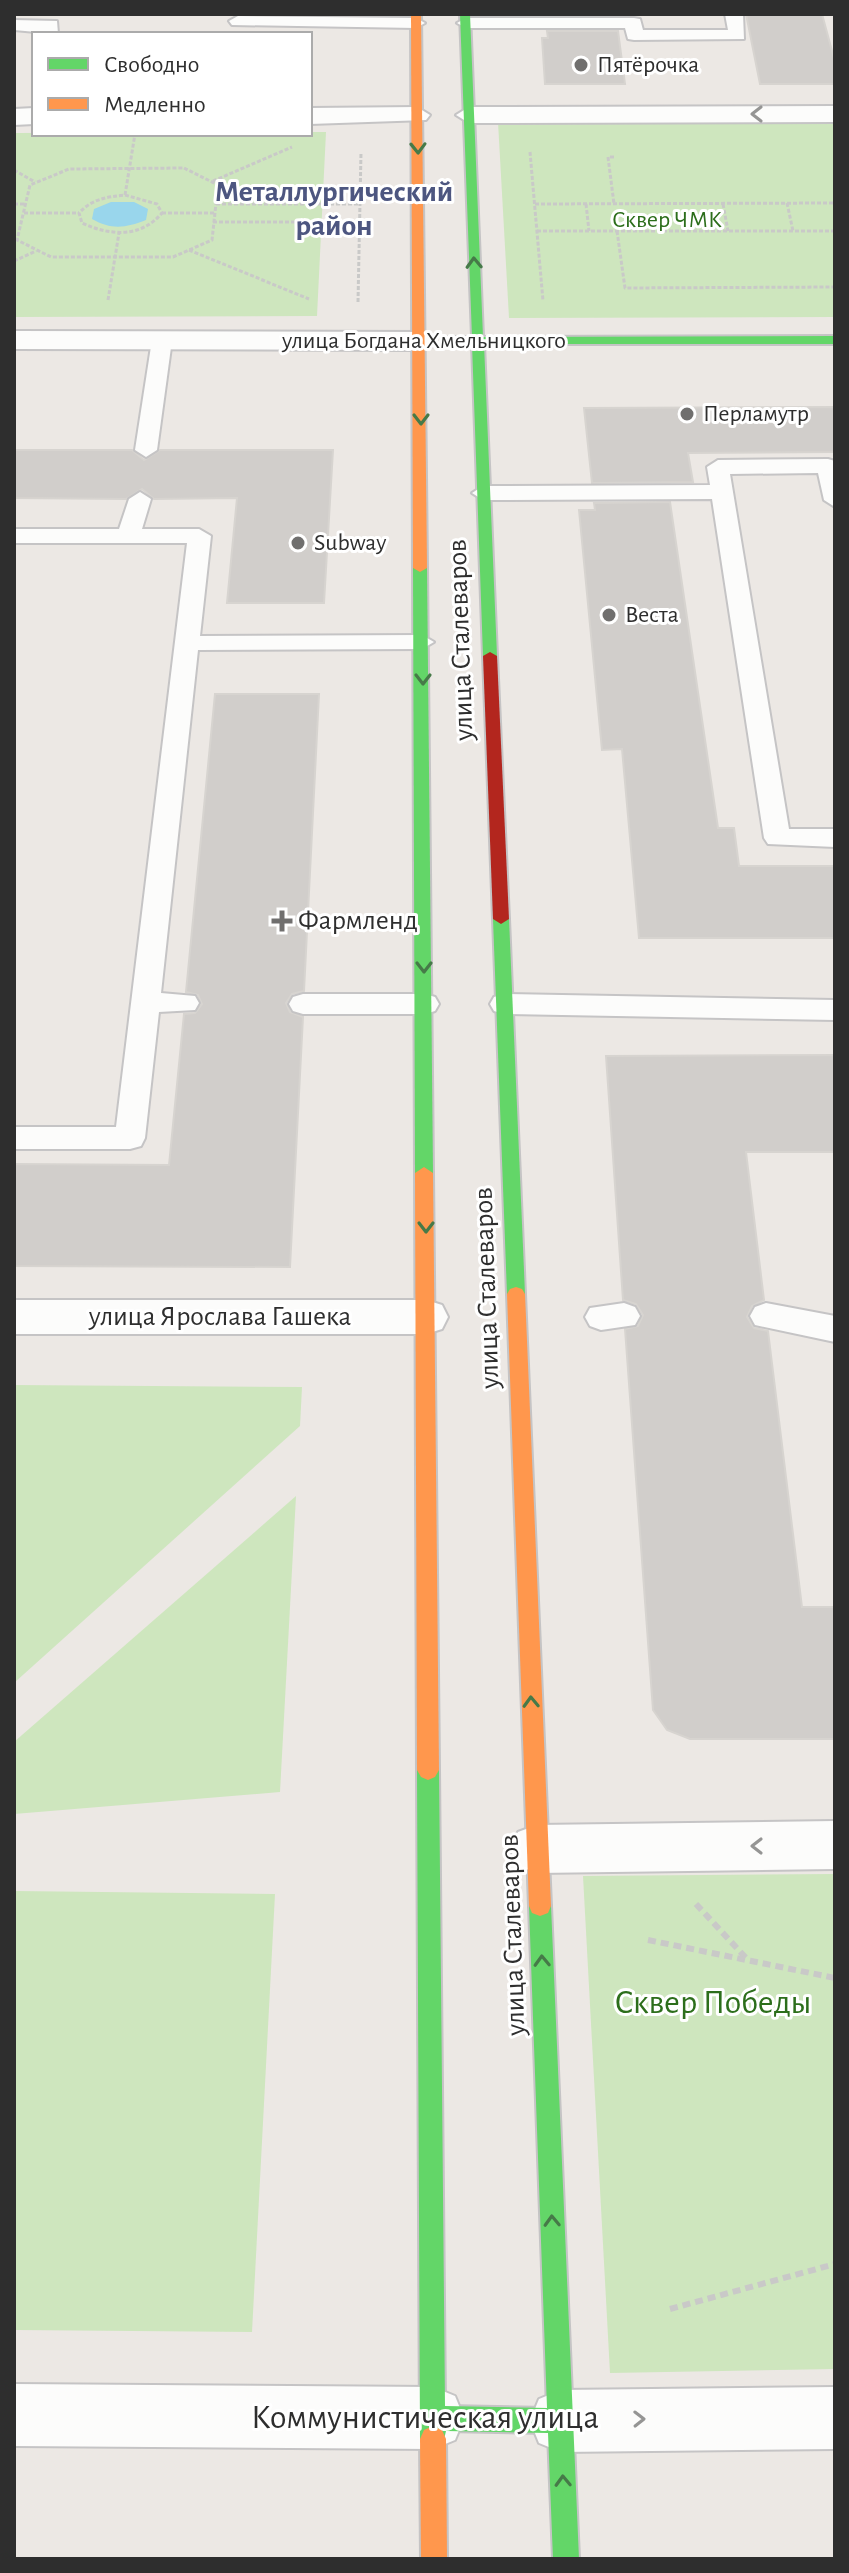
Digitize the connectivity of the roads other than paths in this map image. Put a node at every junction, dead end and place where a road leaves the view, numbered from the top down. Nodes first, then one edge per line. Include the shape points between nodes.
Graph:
1 (734, 14) edge
2 (416, 18) edge
3 (466, 19) edge
4 (633, 19) edge
5 (238, 23) edge
6 (14, 25) edge
7 (49, 32) edge
8 (835, 114) edge
9 (424, 115) junction
10 (463, 115) junction
11 (312, 116) edge
12 (14, 340) edge
13 (162, 340) junction
14 (835, 340) edge
15 (421, 341) junction
16 (477, 341) junction
17 (146, 450) dead end
18 (723, 492) junction
19 (483, 493) junction
20 (140, 499) dead end
21 (835, 500) edge
22 (14, 536) edge
23 (128, 536) junction
24 (422, 642) junction
25 (187, 643) junction
26 (835, 838) edge
27 (145, 1002) junction
28 (185, 1003) dead end
29 (303, 1004) dead end
30 (425, 1004) junction
31 (504, 1004) junction
32 (835, 1010) edge
33 (14, 1138) edge
34 (766, 1316) dead end
35 (14, 1317) edge
36 (426, 1317) junction
37 (835, 1329) edge
38 (835, 1845) edge
39 (537, 1849) junction
40 (14, 2415) edge
41 (433, 2418) junction
42 (835, 2418) edge
43 (561, 2421) junction
44 (434, 2559) edge
45 (566, 2559) edge

1 - 4 lane via 738,35 634,35
2 - 5 lane
2 - 9 main road, улица Сталеваров
3 - 4 lane
3 - 10 main road, улица Сталеваров
6 - 7 lane via 51,25
8 -> 10 street
9 - 11 street via 362,122
9 -> 15 main road, улица Сталеваров
16 -> 10 main road, улица Сталеваров
12 - 13 street, улица Богдана Хмельницкого
13 - 15 street, улица Богдана Хмельницкого
13 - 17 lane
14 - 16 main road, улица Богдана Хмельницкого
15 - 16 main road, улица Богдана Хмельницкого
15 -> 24 main road, улица Сталеваров
16 - 19 main road, улица Сталеваров
18 - 19 lane
18 - 21 lane via 718,467 828,466
18 - 26 lane via 777,838
19 - 31 main road, улица Сталеваров
20 - 23 lane
22 - 23 lane
23 - 25 lane via 199,536
24 - 25 lane
24 -> 30 main road, улица Сталеваров
25 - 27 lane
27 - 28 lane
27 - 33 lane via 130,1138
29 - 30 lane
30 -> 36 main road, улица Сталеваров
31 - 32 lane
39 -> 31 main road, улица Сталеваров
34 - 37 lane
35 - 36 street, улица Ярослава Гашека
36 - 41 main road, улица Сталеваров
38 -> 39 street
43 -> 39 main road, улица Сталеваров
40 - 41 street, Коммунистическая улица
41 - 43 main road, Коммунистическая улица
41 - 44 main road, улица Сталеваров
43 -> 42 street, Коммунистическая улица
45 -> 43 main road, улица Сталеваров

